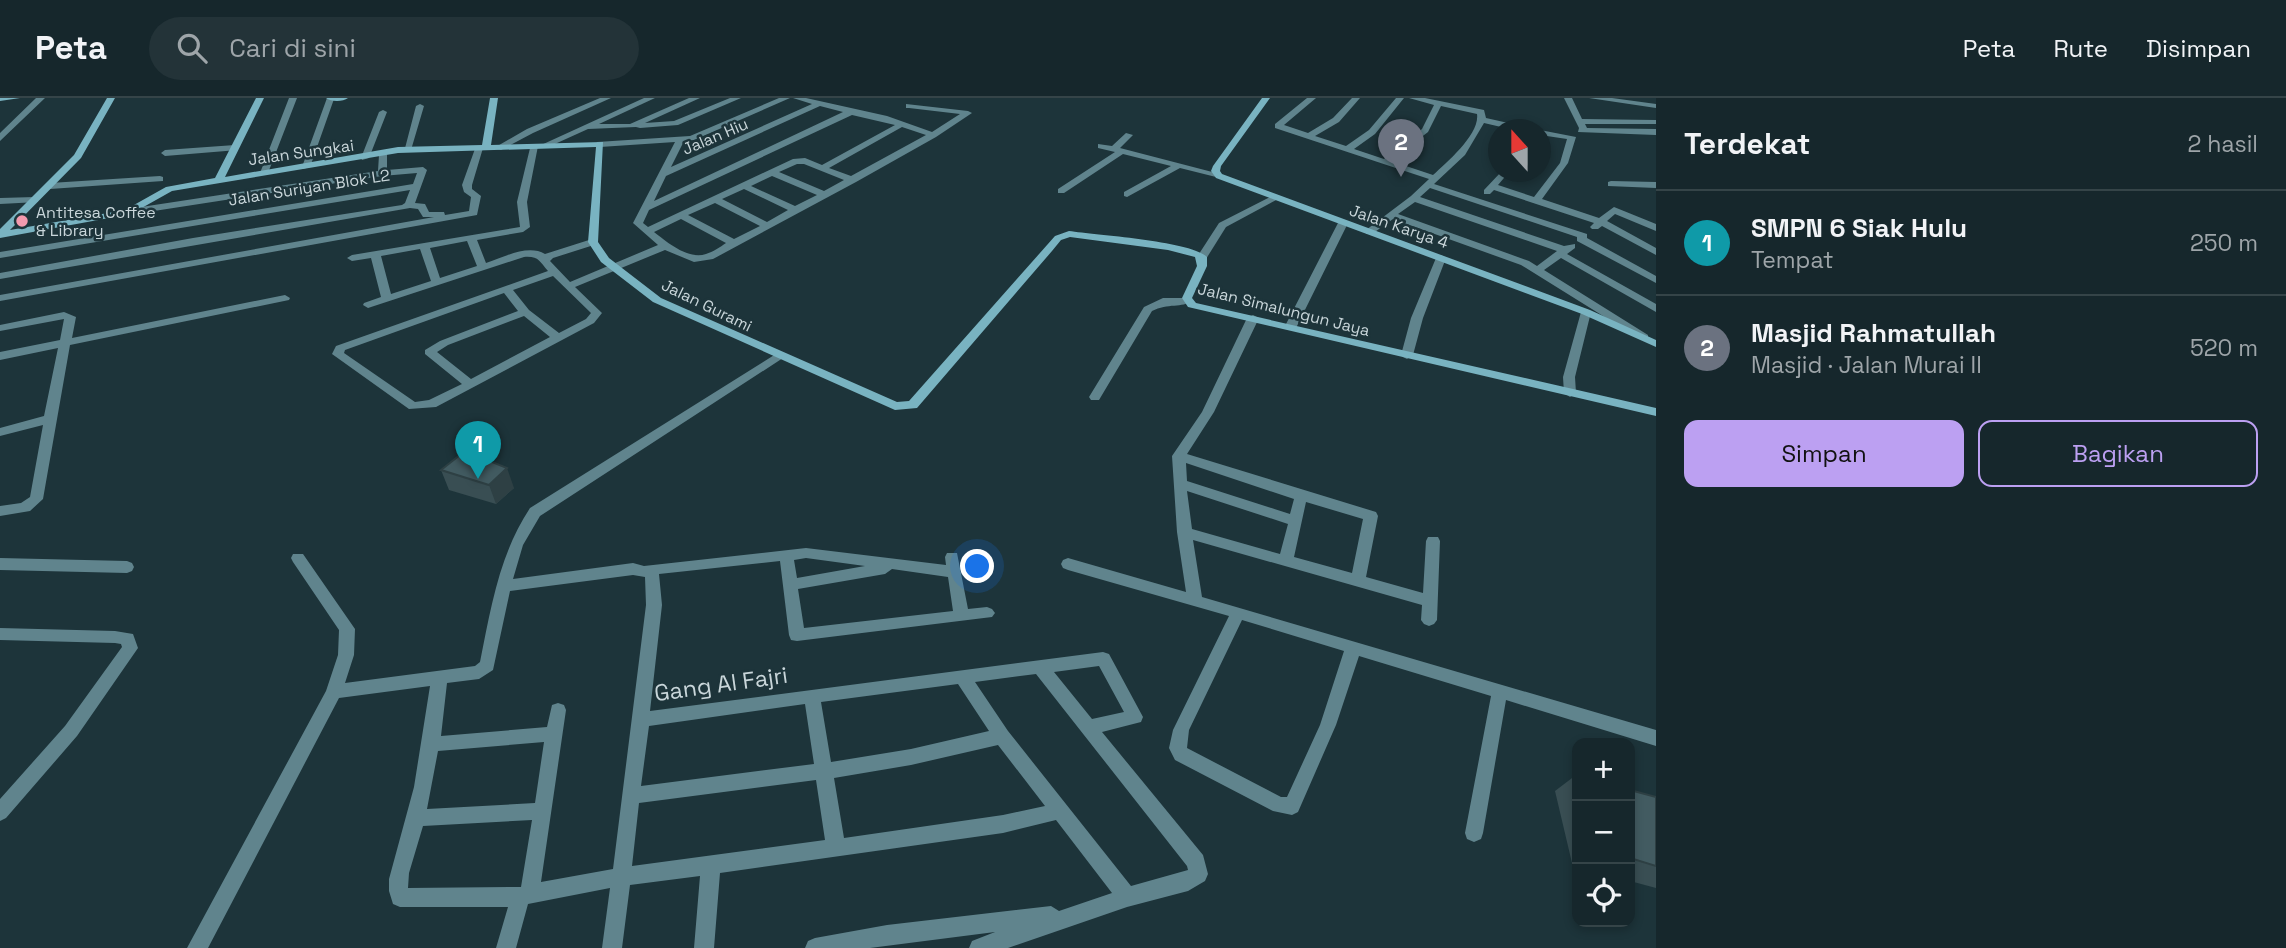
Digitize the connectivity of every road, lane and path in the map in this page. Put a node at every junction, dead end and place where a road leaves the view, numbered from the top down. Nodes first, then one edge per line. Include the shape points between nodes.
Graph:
1 (16, 98) edge
2 (41, 98) edge
3 (111, 98) edge
4 (260, 98) edge
5 (293, 98) edge
6 (344, 98) edge
7 (494, 98) edge
8 (607, 98) edge
9 (650, 98) edge
10 (695, 98) edge
11 (737, 98) edge
12 (786, 98) edge
13 (797, 98) edge
14 (1266, 98) edge
15 (1312, 98) edge
16 (1356, 98) edge
17 (1400, 98) edge
18 (1413, 98) edge
19 (1465, 98) edge
20 (1568, 98) edge
21 (1593, 98) edge
22 (0, 99) edge
23 (330, 99) edge
24 (1604, 100) junction
25 (1644, 102) edge
26 (819, 104) junction
27 (1438, 104) junction
28 (419, 106) dead end
29 (909, 106) dead end
30 (1656, 106) edge
31 (921, 109) junction
32 (1469, 110) junction
33 (383, 112) dead end
34 (851, 112) junction
35 (968, 113) junction
36 (978, 115) dead end
37 (1482, 120) junction
38 (1656, 120) edge
39 (1488, 121) edge
40 (1620, 121) junction
41 (954, 122) junction
42 (902, 124) junction
43 (1581, 125) junction
44 (631, 126) junction
45 (586, 127) junction
46 (1656, 132) edge
47 (1551, 133) edge
48 (933, 135) junction
49 (1129, 135) dead end
50 (1572, 136) junction
51 (1307, 137) junction
52 (0, 138) edge
53 (680, 140) junction
54 (600, 144) junction
55 (538, 146) junction
56 (1101, 146) dead end
57 (235, 148) junction
58 (482, 148) junction
59 (498, 148) junction
60 (422, 149) junction
61 (407, 150) junction
62 (1118, 150) junction
63 (1346, 150) junction
64 (165, 153) dead end
65 (383, 155) junction
66 (365, 158) junction
67 (1385, 162) junction
68 (1178, 165) junction
69 (306, 167) junction
70 (416, 168) junction
71 (822, 168) junction
72 (264, 173) junction
73 (382, 173) junction
74 (773, 173) junction
75 (1216, 174) junction
76 (661, 175) junction
77 (160, 179) dead end
78 (219, 179) junction
79 (853, 180) junction
80 (1432, 181) junction
81 (1496, 182) edge
82 (1611, 184) dead end
83 (1656, 184) edge
84 (1637, 185) junction
85 (50, 186) junction
86 (417, 186) junction
87 (744, 186) junction
88 (1492, 186) junction
89 (1060, 191) dead end
90 (1127, 194) dead end
91 (1656, 194) edge
92 (826, 195) junction
93 (1275, 198) junction
94 (1414, 198) junction
95 (35, 200) junction
96 (209, 200) junction
97 (716, 200) junction
98 (1538, 200) junction
99 (0, 201) edge
100 (1479, 201) junction
101 (409, 205) junction
102 (644, 209) junction
103 (797, 211) junction
104 (128, 212) junction
105 (474, 213) junction
106 (1391, 215) junction
107 (682, 216) junction
108 (205, 218) junction
109 (1601, 222) junction
110 (1343, 223) junction
111 (768, 226) junction
112 (1656, 228) edge
113 (517, 231) junction
114 (647, 232) junction
115 (1369, 232) junction
116 (0, 235) edge
117 (1583, 237) junction
118 (471, 238) junction
119 (193, 241) junction
120 (593, 242) junction
121 (735, 244) junction
122 (424, 246) junction
123 (665, 246) junction
124 (1562, 251) junction
125 (529, 253) junction
126 (1656, 253) edge
127 (376, 254) junction
128 (0, 255) edge
129 (1202, 257) junction
130 (352, 258) dead end
131 (545, 258) junction
132 (1441, 258) junction
133 (188, 263) junction
134 (483, 267) junction
135 (615, 268) junction
136 (1538, 270) junction
137 (554, 272) junction
138 (0, 276) edge
139 (1656, 280) edge
140 (436, 283) junction
141 (568, 286) junction
142 (507, 290) junction
143 (0, 298) edge
144 (285, 298) dead end
145 (387, 299) junction
146 (1187, 301) junction
147 (368, 305) dead end
148 (1656, 309) edge
149 (525, 312) junction
150 (1586, 312) junction
151 (1253, 318) junction
152 (1291, 326) junction
153 (0, 328) edge
154 (1644, 337) junction
155 (558, 338) junction
156 (66, 343) junction
157 (1656, 344) edge
158 (1407, 355) junction
159 (0, 356) edge
160 (779, 356) junction
161 (471, 385) junction
162 (1570, 393) junction
163 (1095, 397) dead end
164 (913, 405) joint
165 (1656, 412) edge
166 (50, 419) junction
167 (0, 432) edge
168 (1179, 456) junction
169 (1181, 484) junction
170 (1301, 496) junction
171 (0, 511) edge
172 (1295, 522) junction
173 (1184, 532) junction
174 (1433, 541) dead end
175 (786, 555) junction
176 (298, 558) dead end
177 (1286, 561) junction
178 (0, 564) edge
179 (1068, 564) dead end
180 (901, 565) junction
181 (127, 567) dead end
182 (648, 570) junction
183 (1358, 581) junction
184 (790, 585) junction
185 (504, 586) junction
186 (1195, 600) junction
187 (1430, 601) junction
188 (987, 613) dead end
189 (1238, 613) junction
190 (962, 615) junction
191 (1429, 620) dead end
192 (0, 634) edge
193 (1353, 649) junction
194 (1041, 668) junction
195 (962, 677) junction
196 (439, 680) junction
197 (1500, 690) junction
198 (334, 692) junction
199 (812, 696) junction
200 (558, 710) dead end
201 (641, 720) junction
202 (1088, 727) junction
203 (554, 734) junction
204 (1002, 736) junction
205 (1656, 738) edge
206 (432, 744) junction
207 (823, 771) junction
208 (632, 796) junction
209 (543, 811) junction
210 (1059, 811) junction
211 (0, 812) edge
212 (417, 818) junction
213 (1474, 833) dead end
214 (835, 848) junction
215 (711, 864) junction
216 (620, 877) junction
217 (525, 896) junction
218 (1127, 897) junction
219 (1080, 913) junction
220 (889, 942) edge
221 (197, 948) edge
222 (506, 948) edge
223 (612, 948) edge
224 (704, 948) edge
225 (816, 948) edge
226 (979, 948) edge

1 - 22 street
2 - 52 street
3 - 85 street via 78,156
4 - 57 street
5 - 72 street
6 - 23 street
7 - 58 street
8 - 59 street
9 - 45 street
10 - 44 street
11 - 44 street via 675,123
12 - 53 street
13 - 26 street
14 - 75 street via 1217,166
15 - 51 street via 1278,126
16 - 51 street via 1336,120
17 - 63 street via 1372,132
18 - 27 street
19 - 32 street
20 - 43 street
21 - 24 street
23 - 69 street
24 - 25 street
24 - 40 street
25 - 30 street
25 - 38 street
26 - 34 street
26 - 76 street, Jalan Hiu
27 - 32 street
27 - 67 street via 1424,130
28 - 61 street
29 - 31 street
31 - 35 street
31 - 41 street
32 - 37 street via 1482,113
33 - 66 street
34 - 42 street
34 - 102 street
35 - 36 street
35 - 41 street
37 - 39 street
37 - 80 street via 1462,153
38 - 40 street
40 - 43 street
41 - 48 street
42 - 48 street
42 - 71 street
43 - 46 street
43 - 50 street
44 - 45 street
45 - 55 street
47 - 50 street
48 - 79 street
49 - 62 street
50 - 98 street via 1564,163
51 - 63 street
53 - 54 street
53 - 76 street
54 - 55 street, Jalan Sungkai
54 - 120 street
55 - 59 street, Jalan Sungkai
55 - 113 street via 522,202 525,227
56 - 62 street
57 - 64 street
57 - 78 street
58 - 59 street, Jalan Sungkai
58 - 60 street, Jalan Sungkai
58 - 105 street via 467,185 476,196
60 - 61 street, Jalan Sungkai
60 - 70 street
61 - 65 street, Jalan Sungkai
62 - 68 street
62 - 89 street
63 - 67 street
65 - 66 street, Jalan Sungkai
65 - 73 street
66 - 69 street, Jalan Sungkai
67 - 80 street
68 - 75 street
68 - 90 street
69 - 72 street, Jalan Sungkai
70 - 73 street
70 - 86 street via 423,170
71 - 74 street via 800,161
71 - 79 street
72 - 78 street, Jalan Sungkai
73 - 96 street
74 - 87 street
74 - 92 street
75 - 93 street, Jalan Karya 4
76 - 102 street
77 - 85 street
78 - 104 street, Jalan Sungkai via 162,191
79 - 92 street
80 - 94 street
80 - 100 street
81 - 88 street
82 - 84 street
83 - 84 street
84 - 91 street
85 - 95 street
86 - 101 street
86 - 108 street, Jalan Suriyan Blok L2
87 - 97 street
87 - 103 street
88 - 98 street
88 - 100 street
92 - 103 street
93 - 110 street, Jalan Karya 4
93 - 129 street via 1222,225
94 - 106 street
94 - 124 street
95 - 99 street
95 - 116 street
96 - 104 street
96 - 108 street
97 - 107 street
97 - 111 street
98 - 109 street
100 - 117 street
101 - 105 street via 422,206 426,215
101 - 119 street
102 - 114 street via 638,223
103 - 111 street
104 - 116 street
105 - 133 street
106 - 115 street
106 - 136 street
107 - 114 street
107 - 121 street
108 - 119 street
108 - 128 street, Jalan Suriyan Blok L2
109 - 112 street via 1611,211 1620,210
109 - 117 street
109 - 126 street
110 - 115 street, Jalan Karya 4
110 - 152 street
111 - 121 street
113 - 118 street
113 - 125 street
114 - 123 street
115 - 132 street, Jalan Karya 4
117 - 124 street
117 - 139 street
118 - 122 street
118 - 134 street
119 - 133 street
119 - 138 street
120 - 131 street
120 - 135 street, Jalan Gurami
121 - 123 street via 702,260
122 - 127 street
122 - 140 street
123 - 135 street
124 - 136 street
124 - 148 street
125 - 131 street
125 - 134 street
127 - 130 street
127 - 145 street
129 - 146 street, Jalan Simalungun Jaya
129 - 164 street, Jalan Simalungun Jaya via 1168,247 1063,235
131 - 137 street
132 - 150 street, Jalan Karya 4
132 - 158 street
133 - 143 street
134 - 140 street
135 - 141 street
135 - 160 street, Jalan Gurami via 657,300
136 - 154 street
137 - 141 street
137 - 142 street
140 - 145 street
141 - 155 street via 597,313
142 - 149 street
142 - 161 street via 337,351 413,406 432,404
144 - 156 street
145 - 147 street
146 - 151 street, Jalan Simalungun Jaya
146 - 163 street via 1163,301 1148,309
149 - 155 street
149 - 161 street via 429,352
150 - 154 street, Jalan Karya 4
150 - 162 street via 1569,377
151 - 152 street, Jalan Simalungun Jaya
151 - 168 street via 1208,412
152 - 158 street, Jalan Simalungun Jaya
153 - 156 street via 69,315
154 - 157 street, Jalan Karya 4
155 - 161 street
156 - 159 street
156 - 166 street
158 - 162 street, Jalan Simalungun Jaya
160 - 164 street, Jalan Gurami via 895,406
160 - 185 street via 535,513 521,535
162 - 165 street, Jalan Simalungun Jaya
166 - 167 street
166 - 171 street via 36,499 25,508
168 - 169 street
168 - 170 street
169 - 172 street
169 - 173 street
170 - 172 street
170 - 183 street via 1371,516
172 - 177 street
173 - 177 street
173 - 186 street
174 - 187 street
175 - 180 street via 806,553
175 - 182 street
175 - 184 street
176 - 198 street via 347,629 346,656
177 - 183 street
178 - 181 street
179 - 186 street
180 - 184 street
180 - 190 street via 953,565
182 - 185 street
182 - 201 street via 654,578 654,605
183 - 187 street
184 - 190 street via 797,635
185 - 196 street via 488,665 479,673
186 - 189 street
187 - 191 street
188 - 190 street
189 - 193 street
189 - 193 street via 1181,730 1178,748 1181,754 1288,808 1295,803 1328,725
192 - 211 street via 115,637 127,639 130,648 71,731
193 - 197 street
194 - 195 street
194 - 202 street
194 - 202 street via 1103,659 1135,717
195 - 199 street
195 - 204 street
196 - 198 street
196 - 206 street
197 - 205 street
197 - 213 street
198 - 221 street
199 - 201 street, Gang Al Fajri
199 - 207 street, Gang Al Fajri
200 - 203 street
201 - 208 street, Gang Al Fajri
202 - 218 street via 1196,862 1198,874 1188,881
203 - 206 street
203 - 209 street
204 - 207 street
204 - 210 street
206 - 212 street
207 - 208 street
207 - 214 street, Gang Al Fajri
208 - 216 street, Gang Al Fajri
209 - 212 street
209 - 217 street
210 - 214 street via 1003,824
210 - 218 street
212 - 217 street via 398,877 400,897
214 - 215 street
215 - 216 street
215 - 224 street
216 - 217 street
216 - 223 street, Gang Al Fajri
217 - 222 street
218 - 219 street
219 - 220 street
219 - 226 street
220 - 225 street

